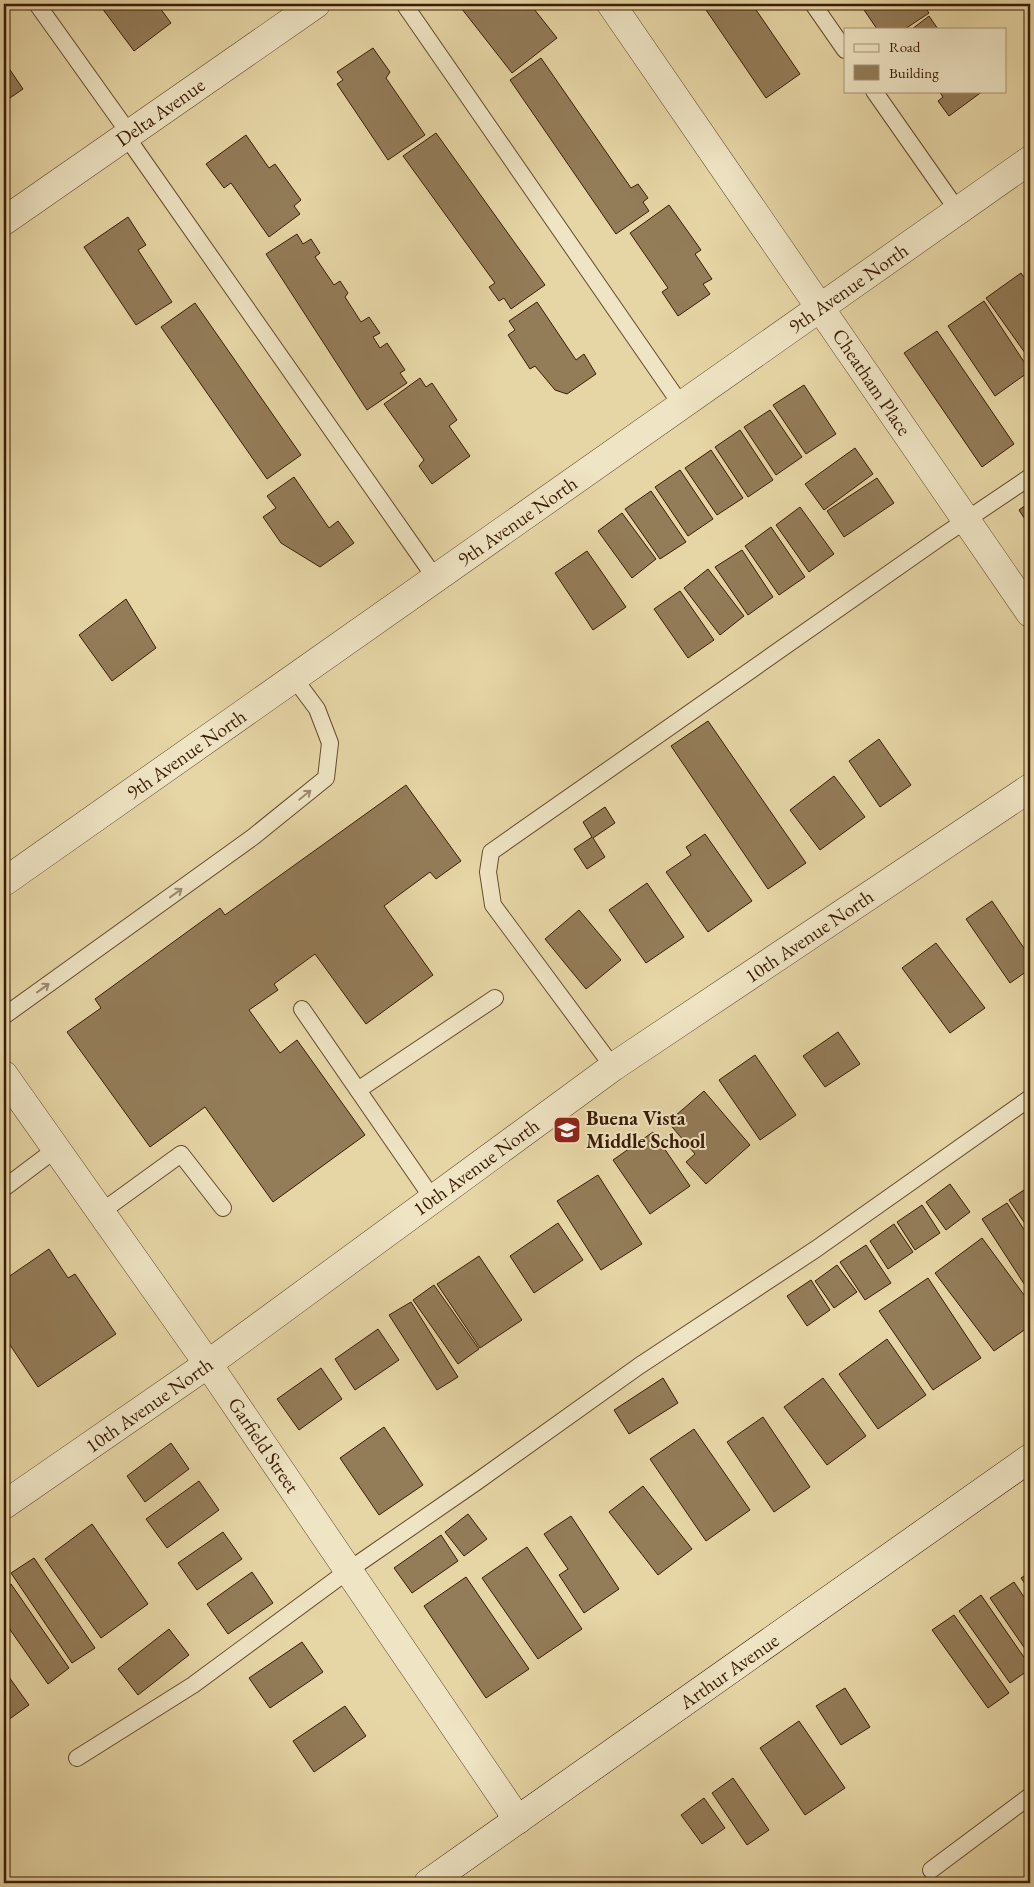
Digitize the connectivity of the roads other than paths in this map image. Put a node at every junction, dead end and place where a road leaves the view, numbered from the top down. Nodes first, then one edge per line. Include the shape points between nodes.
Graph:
1 (36, 4) edge
2 (316, 4) edge
3 (404, 4) edge
4 (611, 4) edge
5 (813, 4) edge
6 (844, 49) edge
7 (875, 92) edge
8 (128, 134) junction
9 (1030, 160) edge
10 (958, 211) junction
11 (4, 221) edge
12 (821, 307) junction
13 (682, 406) junction
14 (1030, 477) edge
15 (965, 520) junction
16 (436, 578) junction
17 (1030, 613) edge
18 (294, 678) junction
19 (1030, 788) edge
20 (4, 882) edge
21 (495, 998) dead end
22 (302, 1009) dead end
23 (4, 1016) edge
24 (613, 1067) junction
25 (4, 1075) edge
26 (358, 1090) junction
27 (1030, 1098) edge
28 (56, 1149) junction
29 (4, 1188) edge
30 (433, 1199) junction
31 (223, 1208) dead end
32 (100, 1212) junction
33 (208, 1364) junction
34 (1030, 1458) edge
35 (4, 1506) edge
36 (349, 1570) junction
37 (77, 1758) dead end
38 (1030, 1796) edge
39 (518, 1820) junction
40 (931, 1870) dead end
41 (428, 1883) edge

1 - 8 lane
2 - 8 street, Delta Avenue
3 - 13 lane
4 - 12 street, Cheatham Place
5 - 6 lane
7 - 10 lane
8 - 11 street, Delta Avenue
8 - 16 lane
9 - 10 street, 9th Avenue North
10 - 12 street, 9th Avenue North
12 - 13 street, 9th Avenue North
12 - 15 street, Cheatham Place
13 - 16 street, 9th Avenue North
14 - 15 lane
15 - 17 street, Cheatham Place
15 - 24 lane via 491,852 488,872 493,905
16 - 18 street, 9th Avenue North
18 - 20 street, 9th Avenue North
23 -> 18 lane via 253,837 326,778 330,743 318,709
19 - 24 street, 10th Avenue North
21 - 26 lane
22 - 26 lane
24 - 30 street, 10th Avenue North
25 - 28 street, Garfield Street
26 - 30 lane
27 - 36 lane
28 - 29 lane
28 - 32 street, Garfield Street
30 - 33 street, 10th Avenue North
31 - 32 lane via 181,1154
32 - 33 street, Garfield Street
33 - 35 street, 10th Avenue North
33 - 36 street, Garfield Street
34 - 39 street, Arthur Avenue
36 - 37 lane via 193,1685
36 - 39 street, Garfield Street
38 - 40 lane
39 - 41 street, Arthur Avenue

